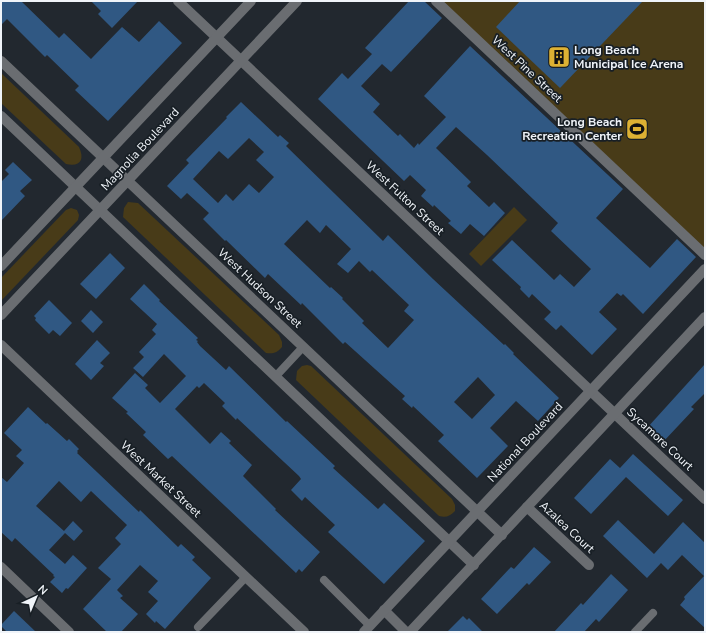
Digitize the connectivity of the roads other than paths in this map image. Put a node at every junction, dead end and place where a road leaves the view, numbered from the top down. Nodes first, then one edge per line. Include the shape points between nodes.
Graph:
1 (178, 1) edge
2 (251, 1) edge
3 (297, 1) edge
4 (436, 1) edge
5 (217, 38) junction
6 (1, 61) edge
7 (241, 61) junction
8 (1, 116) edge
9 (104, 158) junction
10 (128, 181) junction
11 (76, 187) junction
12 (100, 210) junction
13 (705, 255) edge
14 (1, 266) edge
15 (705, 269) edge
16 (1, 315) edge
17 (705, 317) edge
18 (1, 345) edge
19 (303, 347) junction
20 (276, 376) junction
21 (590, 391) junction
22 (615, 415) junction
23 (705, 499) edge
24 (527, 507) junction
25 (477, 511) junction
26 (502, 535) junction
27 (449, 541) junction
28 (474, 565) junction
29 (589, 566) dead end
30 (1, 567) edge
31 (246, 577) junction
32 (324, 580) dead end
33 (384, 610) junction
34 (653, 613) dead end
35 (198, 627) dead end
36 (367, 629) edge
37 (69, 632) edge
38 (304, 632) edge
39 (406, 632) edge
40 (410, 632) edge
41 (635, 632) edge

1 - 5 street, West Fulton Street
2 - 5 street, Magnolia Boulevard
3 - 7 street, Magnolia Boulevard
4 - 13 street, West Pine Street
5 - 7 street, West Fulton Street
5 - 9 street, Magnolia Boulevard
6 - 9 street, West Hudson Street
7 - 10 street, Magnolia Boulevard
7 - 21 street, West Fulton Street
8 - 11 street
9 - 10 street, West Hudson Street
9 - 11 street, Magnolia Boulevard
10 - 12 street, Magnolia Boulevard
10 - 19 street, West Hudson Street
11 - 12 street
11 - 14 street, Magnolia Boulevard
12 - 16 street, Magnolia Boulevard
12 - 20 street
15 - 21 street, National Boulevard
17 - 22 street
18 - 31 street, West Market Street
19 - 20 lane
19 - 25 street, West Hudson Street
20 - 27 street
21 - 22 street, West Fulton Street
21 - 25 street, National Boulevard
22 - 23 street, Sycamore Court
22 - 24 street
24 - 26 street
24 - 29 street, Azalea Court
25 - 26 street, West Hudson Street
25 - 27 street, National Boulevard
26 - 28 street
27 - 28 street
27 - 33 street, National Boulevard
28 - 40 street
30 - 37 street
31 - 35 lane
31 - 38 street, West Market Street
32 - 36 lane
33 - 36 street, National Boulevard
33 - 39 street
34 - 41 lane

